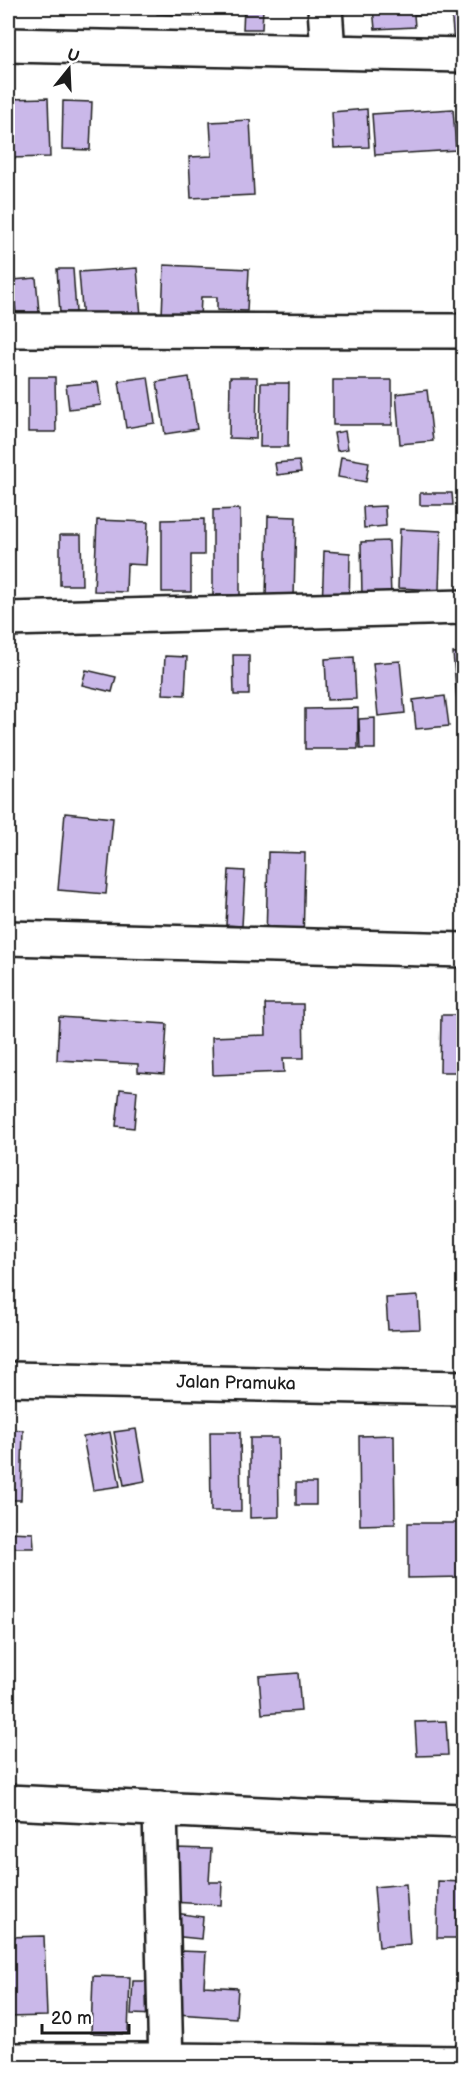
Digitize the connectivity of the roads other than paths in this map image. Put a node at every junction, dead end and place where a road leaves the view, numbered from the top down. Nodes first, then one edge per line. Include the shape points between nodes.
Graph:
1 (325, 8) edge
2 (8, 45) edge
3 (328, 52) junction
4 (464, 55) edge
5 (8, 330) edge
6 (464, 331) edge
7 (464, 607) edge
8 (8, 620) edge
9 (8, 939) edge
10 (464, 950) edge
11 (8, 1379) edge
12 (464, 1388) edge
13 (8, 1802) edge
14 (160, 1809) junction
15 (464, 1821) edge
16 (8, 2060) edge
17 (464, 2063) edge
18 (166, 2064) edge

1 - 3 street
2 - 3 street
3 - 4 street
5 - 6 street
7 - 8 street
9 - 10 street
11 - 12 street, Jalan Pramuka
13 - 14 street
14 - 15 street
14 - 18 street
16 - 18 street
17 - 18 street

